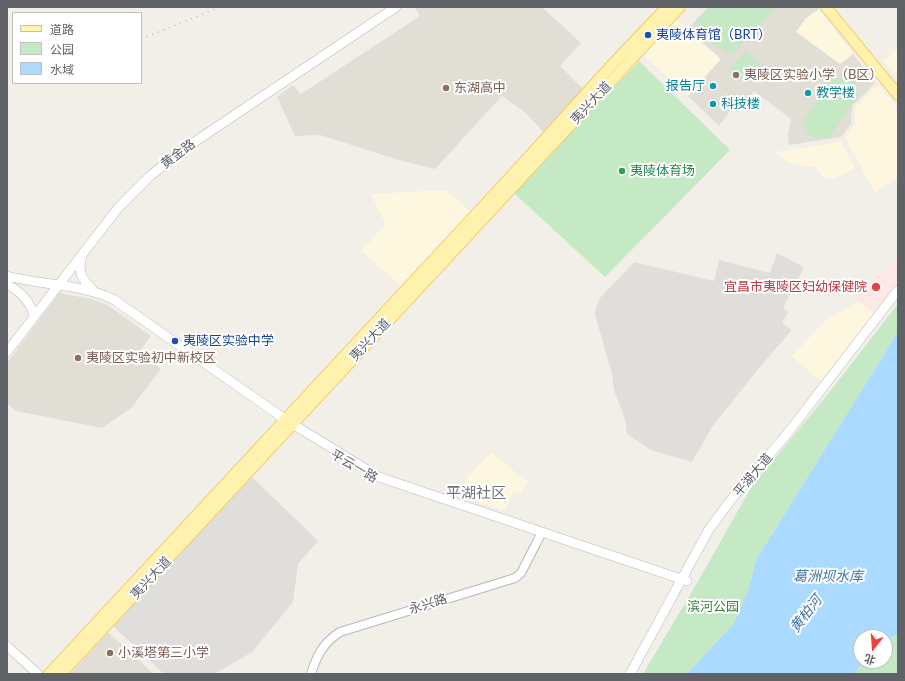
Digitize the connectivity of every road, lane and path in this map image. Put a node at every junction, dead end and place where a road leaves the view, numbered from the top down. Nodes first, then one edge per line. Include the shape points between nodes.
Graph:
1 (396, 7) edge
2 (667, 7) edge
3 (680, 7) edge
4 (826, 7) edge
5 (898, 95) edge
6 (84, 252) junction
7 (7, 276) edge
8 (7, 282) edge
9 (56, 287) junction
10 (898, 290) edge
11 (94, 291) junction
12 (898, 297) edge
13 (34, 316) junction
14 (7, 352) edge
15 (288, 424) junction
16 (541, 534) junction
17 (684, 583) junction
18 (7, 646) edge
19 (7, 653) edge
20 (30, 674) edge
21 (38, 674) edge
22 (49, 674) edge
23 (61, 674) edge
24 (311, 674) edge
25 (630, 674) edge
26 (634, 674) edge

1 - 6 main road, 黄金路 via 181,151 150,176 118,208
2 - 15 main road, 夷兴大道
3 - 15 main road, 夷兴大道
4 - 5 main road
6 - 9 main road, 黄金路
6 - 11 main road via 79,270 82,278
7 - 9 main road
8 - 9 main road via 29,287
8 - 13 main road via 22,294 32,307
9 - 11 main road, 平云一路
9 - 13 main road, 黄金路
9 - 15 main road, 平云一路 via 111,303
10 - 17 main road, 平湖大道 via 708,531
11 - 15 main road, 平云一路 via 113,299
12 - 17 main road, 平湖大道 via 826,391 734,503 712,533
13 - 14 main road, 黄金路
15 - 16 main road, 平云一路 via 377,480
15 - 22 main road, 夷兴大道
15 - 23 main road, 夷兴大道
16 - 17 main road, 平云一路
16 - 24 street, 永兴路 via 521,573 515,578 340,632 328,640 319,651
17 - 25 main road, 平湖大道
17 - 26 main road, 平湖大道
18 - 21 main road
19 - 20 main road

